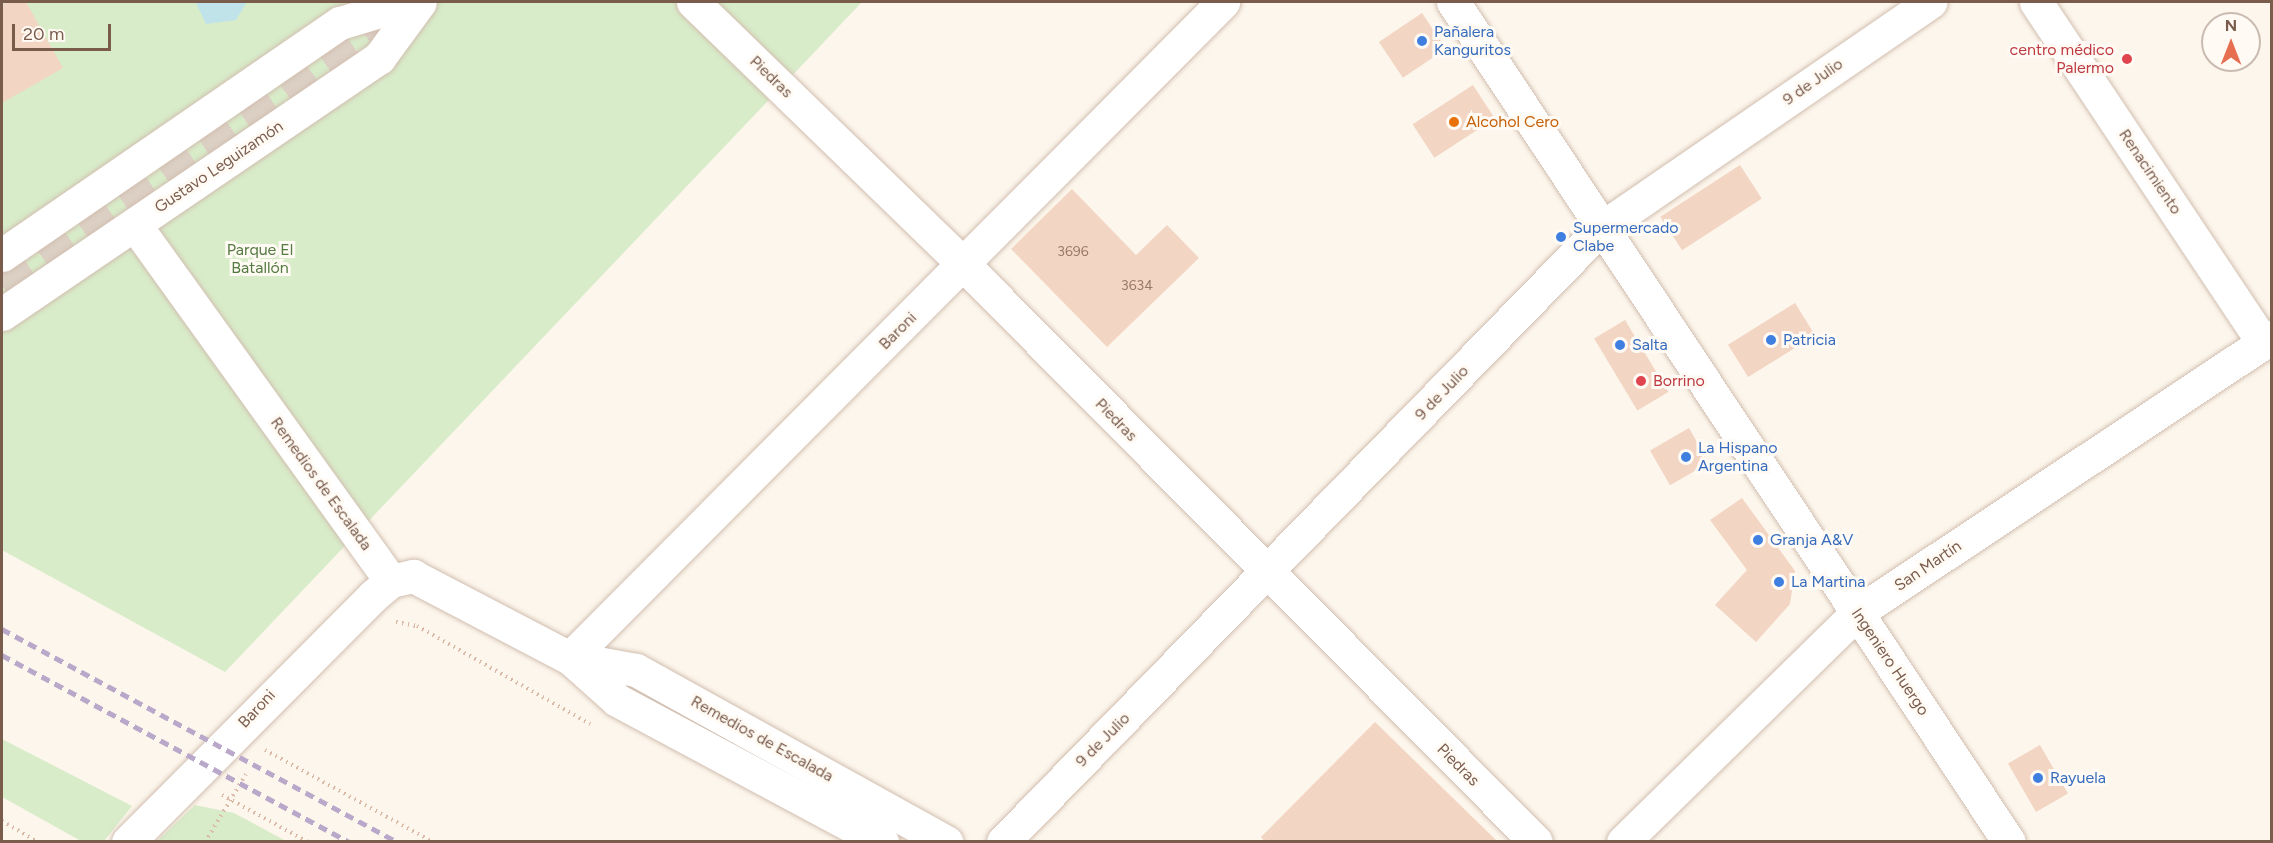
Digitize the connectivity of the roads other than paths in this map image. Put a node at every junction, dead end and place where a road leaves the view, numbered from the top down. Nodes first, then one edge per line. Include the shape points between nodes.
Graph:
1 (410, 2) edge
2 (420, 2) edge
3 (693, 2) edge
4 (1223, 2) edge
5 (1453, 2) edge
6 (1930, 2) edge
7 (2037, 2) edge
8 (135, 225) junction
9 (1600, 229) junction
10 (2, 255) edge
11 (964, 265) junction
12 (2, 314) edge
13 (2267, 340) edge
14 (1267, 575) junction
15 (391, 581) junction
16 (1858, 612) junction
17 (570, 658) junction
18 (128, 842) edge
19 (882, 842) edge
20 (946, 842) edge
21 (1003, 842) edge
22 (1536, 842) edge
23 (1623, 842) edge
24 (2010, 842) edge

1 - 10 street via 340,22
2 - 8 street, Gustavo Leguizamón via 379,58
3 - 11 street, Piedras
4 - 11 street, Baroni
5 - 9 street, Ingeniero Huergo
6 - 9 street, 9 de Julio
7 - 13 street, Renacimiento
8 - 12 street, Gustavo Leguizamón
8 - 15 street, Remedios de Escalada
9 - 14 street, 9 de Julio
9 - 16 street, Ingeniero Huergo
11 - 14 street, Piedras
11 - 17 street, Baroni
13 - 16 street, San Martín
14 - 21 street, 9 de Julio
14 - 22 street, Piedras
15 - 17 street, Remedios de Escalada via 413,576 439,587
15 - 18 street, Baroni via 252,745 190,778
16 - 23 street, San Martín
16 - 24 street, Ingeniero Huergo
17 - 19 street, Remedios de Escalada via 614,696
17 - 20 street, Remedios de Escalada via 636,670

